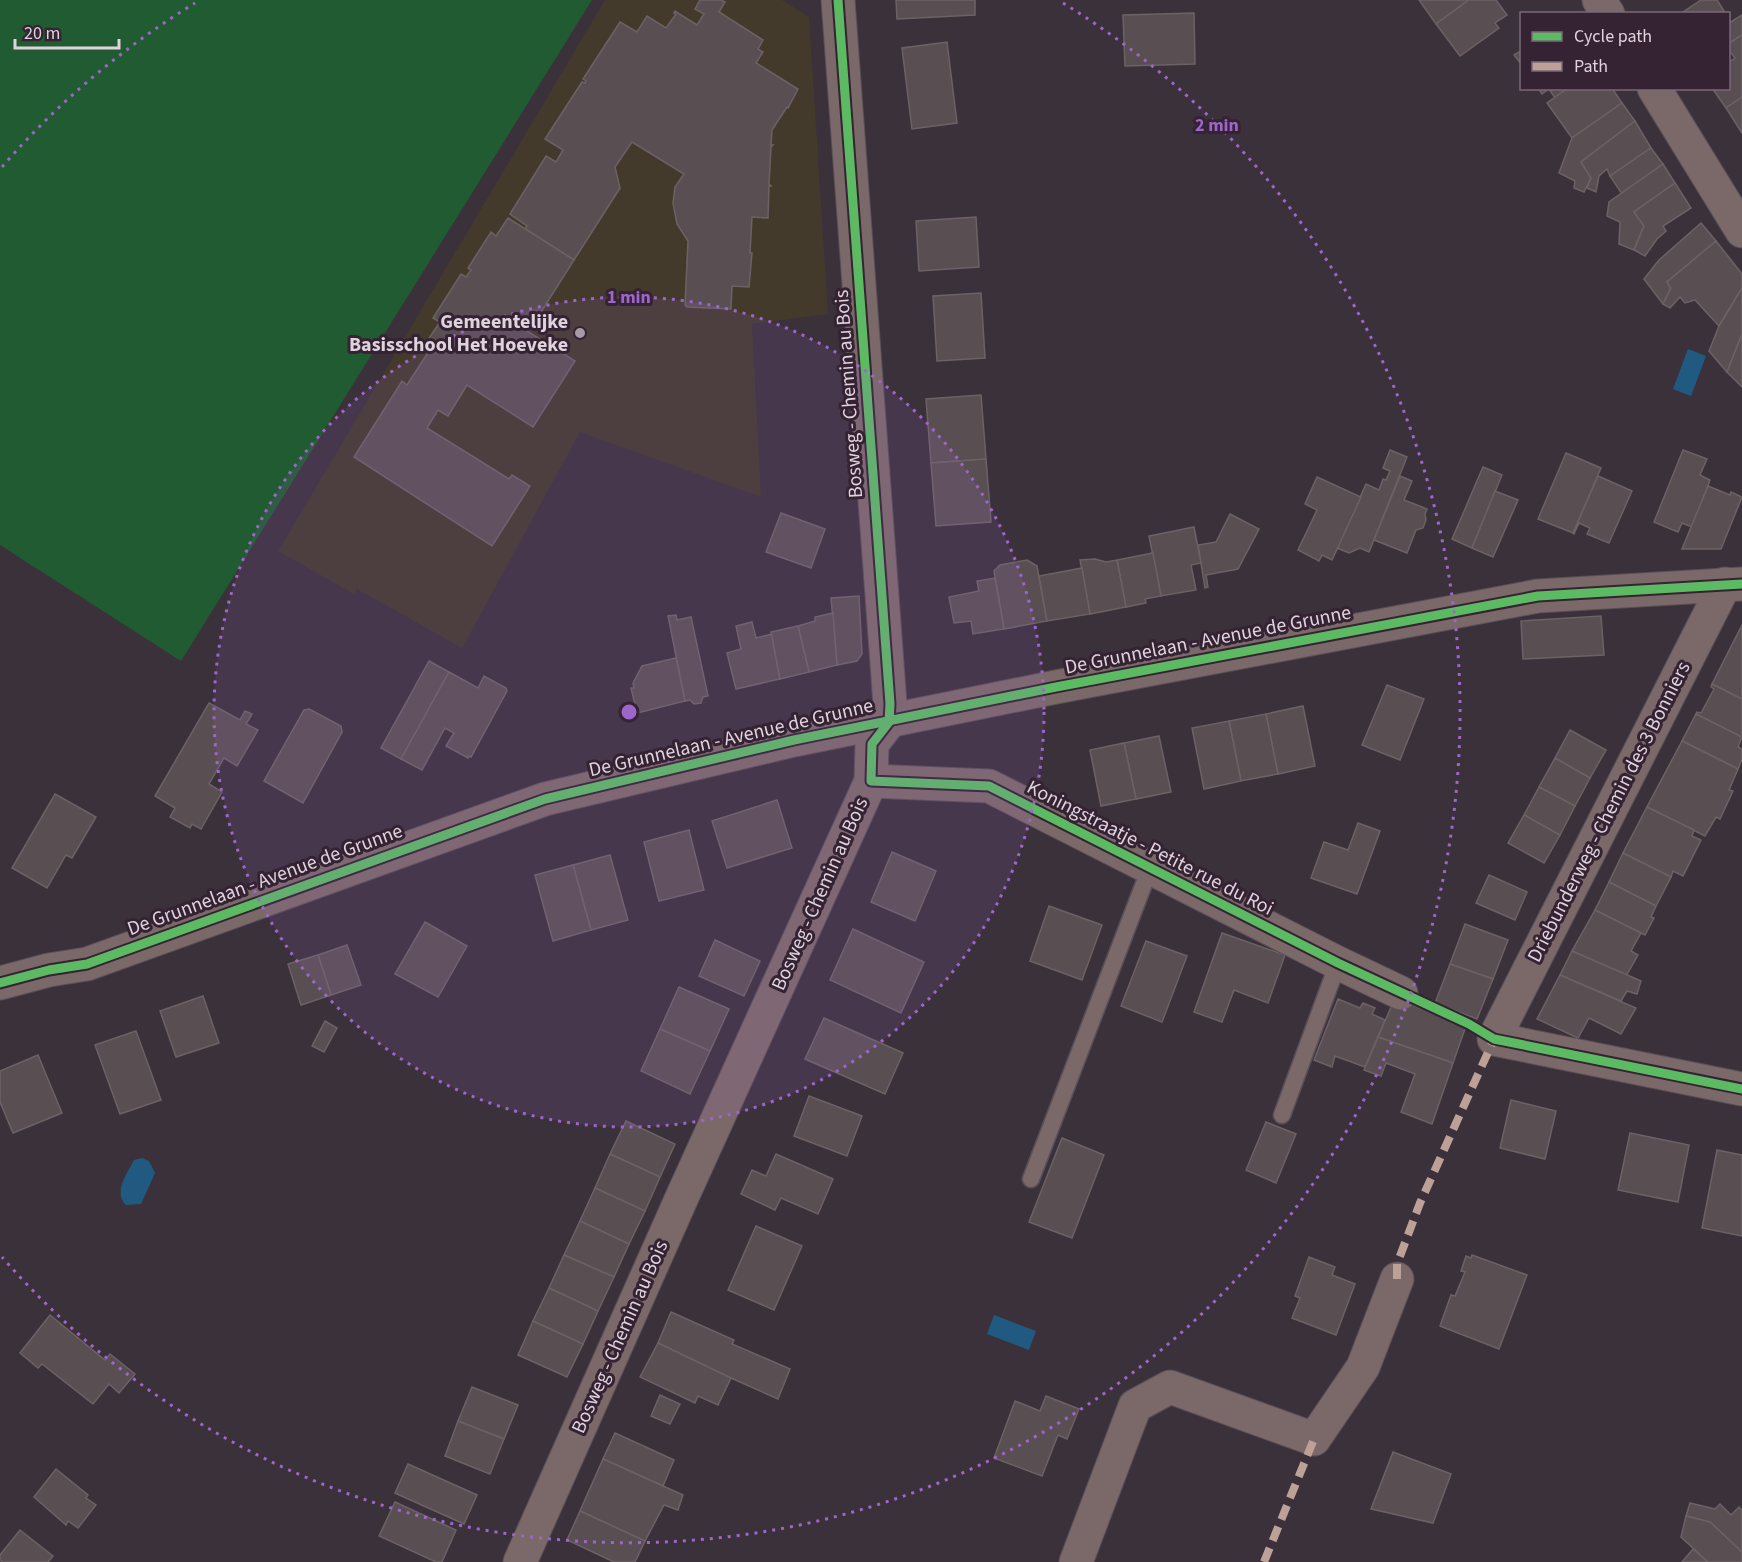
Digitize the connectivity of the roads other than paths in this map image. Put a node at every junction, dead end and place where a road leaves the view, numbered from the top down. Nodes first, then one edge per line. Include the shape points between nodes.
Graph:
1 (838, 0) edge
2 (1655, 90) edge
3 (1742, 231) edge
4 (1733, 584) edge
5 (889, 722) junction
6 (871, 781) junction
7 (1150, 868) junction
8 (1338, 963) junction
9 (3, 979) edge
10 (1401, 993) dead end
11 (1742, 1089) edge
12 (1282, 1115) dead end
13 (1031, 1179) dead end
14 (1397, 1279) dead end
15 (520, 1562) edge
16 (1076, 1562) edge

1 - 5 street, Bosweg - Chemin au Bois
2 - 3 street
4 - 5 street, De Grunnelaan - Avenue de Grunne via 1538,596
4 - 11 street, Driebunderweg - Chemin des 3 Bonniers via 1494,1039
5 - 6 street, Bosweg - Chemin au Bois via 873,744
5 - 9 street, De Grunnelaan - Avenue de Grunne via 794,740 545,799 87,964
6 - 7 street, Koningstraatje - Petite rue du Roi via 989,786
6 - 15 street, Bosweg - Chemin au Bois
7 - 8 street, Koningstraatje - Petite rue du Roi
7 - 13 lane
8 - 10 street, Koningstraatje - Petite rue du Roi
8 - 12 lane
14 - 16 street via 1363,1367 1314,1439 1170,1387 1135,1406

